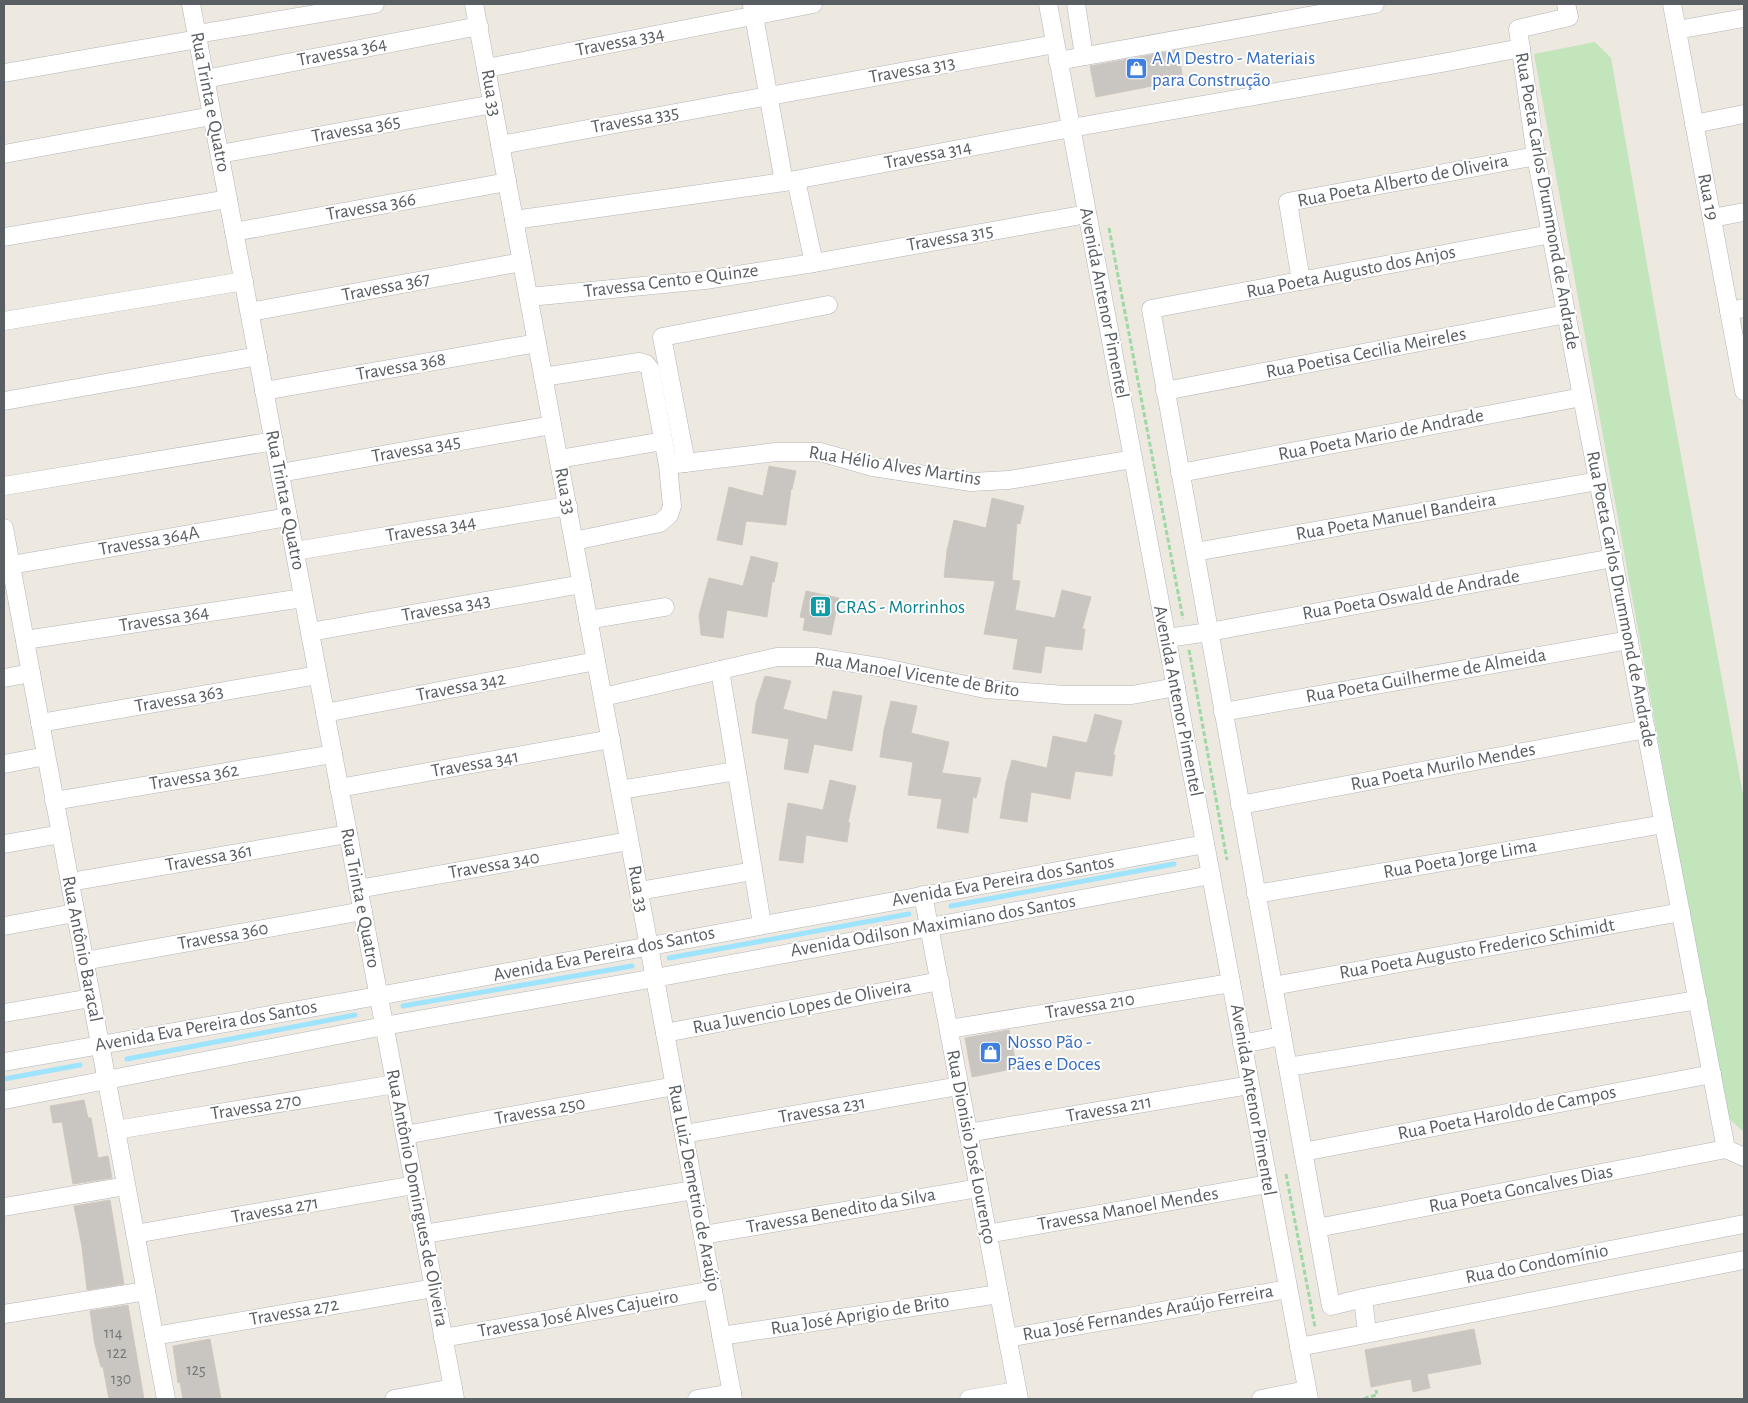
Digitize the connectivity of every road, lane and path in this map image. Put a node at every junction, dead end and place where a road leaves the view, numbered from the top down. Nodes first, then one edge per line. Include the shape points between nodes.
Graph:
1 (191, 4) edge
2 (375, 4) edge
3 (474, 4) edge
4 (813, 4) edge
5 (1048, 4) edge
6 (1076, 4) edge
7 (1375, 4) edge
8 (1672, 4) edge
9 (753, 10) edge
10 (1567, 11) edge
11 (1744, 18) edge
12 (478, 26) junction
13 (1677, 30) junction
14 (198, 36) junction
15 (1521, 48) junction
16 (1057, 53) junction
17 (1084, 56) junction
18 (486, 68) junction
19 (4, 73) edge
20 (205, 78) junction
21 (769, 96) junction
22 (493, 104) junction
23 (1744, 114) edge
24 (212, 116) junction
25 (1694, 124) junction
26 (1071, 128) junction
27 (500, 144) junction
28 (4, 154) edge
29 (220, 154) junction
30 (1536, 156) junction
31 (790, 181) junction
32 (508, 182) junction
33 (228, 198) junction
34 (1744, 212) edge
35 (1087, 214) junction
36 (1712, 218) junction
37 (514, 220) junction
38 (1108, 221) dead end
39 (234, 232) junction
40 (1551, 234) junction
41 (4, 237) edge
42 (522, 262) junction
43 (814, 263) junction
44 (244, 281) junction
45 (1301, 281) junction
46 (529, 297) junction
47 (823, 306) dead end
48 (1737, 310) edge
49 (250, 312) junction
50 (1566, 314) junction
51 (4, 321) edge
52 (537, 343) junction
53 (258, 356) junction
54 (543, 376) junction
55 (264, 391) junction
56 (1165, 391) junction
57 (1744, 391) edge
58 (1582, 397) junction
59 (4, 401) edge
60 (552, 425) junction
61 (274, 441) junction
62 (663, 441) junction
63 (559, 459) junction
64 (1133, 459) junction
65 (686, 463) junction
66 (668, 465) junction
67 (280, 473) junction
68 (1180, 473) junction
69 (1598, 481) junction
70 (4, 486) edge
71 (568, 506) junction
72 (288, 517) junction
73 (4, 528) edge
74 (574, 540) junction
75 (294, 551) junction
76 (1195, 552) junction
77 (1613, 558) junction
78 (11, 565) junction
79 (582, 584) junction
80 (10, 595) edge
81 (303, 598) junction
82 (665, 606) dead end
83 (588, 620) junction
84 (310, 632) junction
85 (1209, 632) junction
86 (1186, 636) junction
87 (1166, 638) junction
88 (25, 640) junction
89 (1628, 640) junction
90 (596, 661) junction
91 (720, 670) junction
92 (31, 673) junction
93 (318, 675) junction
94 (4, 678) edge
95 (1176, 687) junction
96 (603, 697) junction
97 (1223, 712) junction
98 (325, 713) junction
99 (40, 723) junction
100 (1646, 728) junction
101 (611, 739) junction
102 (333, 754) junction
103 (46, 756) junction
104 (4, 764) edge
105 (736, 771) junction
106 (339, 788) junction
107 (620, 790) junction
108 (54, 801) junction
109 (1240, 805) junction
110 (1664, 824) junction
111 (61, 834) junction
112 (348, 834) junction
113 (629, 841) junction
114 (4, 844) edge
115 (1205, 844) junction
116 (1229, 867) dead end
117 (753, 871) junction
118 (1211, 875) junction
119 (70, 882) junction
120 (358, 889) junction
121 (639, 891) junction
122 (1256, 894) junction
123 (923, 895) junction
124 (363, 911) junction
125 (1680, 912) junction
126 (76, 913) junction
127 (762, 924) junction
128 (4, 926) edge
129 (929, 926) junction
130 (649, 945) junction
131 (84, 961) junction
132 (655, 978) junction
133 (940, 981) junction
134 (1231, 983) junction
135 (1273, 986) junction
136 (378, 996) junction
137 (91, 998) junction
138 (1698, 1000) junction
139 (4, 1013) edge
140 (384, 1026) junction
141 (949, 1029) junction
142 (665, 1033) junction
143 (1282, 1036) junction
144 (1242, 1044) junction
145 (100, 1045) junction
146 (4, 1062) edge
147 (1288, 1067) junction
148 (1712, 1074) junction
149 (107, 1080) junction
150 (395, 1084) junction
151 (1250, 1085) junction
152 (675, 1086) junction
153 (959, 1086) junction
154 (4, 1100) edge
155 (116, 1130) junction
156 (968, 1133) junction
157 (684, 1134) junction
158 (405, 1136) junction
159 (1726, 1149) junction
160 (1303, 1152) junction
161 (1744, 1157) edge
162 (1285, 1166) dead end
163 (1268, 1184) junction
164 (414, 1185) junction
165 (126, 1186) junction
166 (979, 1188) junction
167 (694, 1190) junction
168 (4, 1207) edge
169 (1744, 1224) edge
170 (1317, 1228) junction
171 (135, 1234) junction
172 (424, 1234) junction
173 (987, 1234) junction
174 (703, 1235) junction
175 (1744, 1260) edge
176 (434, 1288) junction
177 (1288, 1289) junction
178 (713, 1290) junction
179 (146, 1291) junction
180 (999, 1294) junction
181 (1363, 1298) junction
182 (4, 1314) edge
183 (1368, 1333) junction
184 (154, 1336) junction
185 (721, 1336) junction
186 (443, 1338) junction
187 (1007, 1338) junction
188 (1317, 1343) junction
189 (1299, 1347) junction
190 (1376, 1390) dead end
191 (454, 1394) edge
192 (1018, 1395) edge
193 (1308, 1395) edge
194 (732, 1396) edge
195 (166, 1399) edge
196 (394, 1399) edge
197 (697, 1399) edge
198 (969, 1399) edge
199 (1262, 1399) edge
200 (1364, 1399) edge

1 - 14 street, Rua Trinta e Quatro
2 - 14 street
3 - 12 street, Rua 33
4 - 9 street, Travessa 334
5 - 16 street, Avenida Antenor Pimentel
6 - 17 street
7 - 17 street, Travessa 313
8 - 13 street, Rua 19
9 - 18 street, Travessa 334
9 - 21 street
10 - 15 street, Rua Poeta Carlos Drummond de Andrade via 1518,28
11 - 13 street
12 - 18 street, Rua 33
12 - 20 street, Travessa 364
13 - 25 street, Rua 19
14 - 19 street
14 - 20 street, Rua Trinta e Quatro
15 - 26 street
15 - 30 street, Rua Poeta Carlos Drummond de Andrade
16 - 17 street, Travessa 313
16 - 21 street, Travessa 313
16 - 26 street, Avenida Antenor Pimentel
18 - 22 street, Rua 33
20 - 24 street, Rua Trinta e Quatro
21 - 27 street, Travessa 335
21 - 31 street
22 - 27 street, Rua 33
22 - 29 street, Travessa 365
23 - 25 street
24 - 28 street
24 - 29 street, Rua Trinta e Quatro
25 - 36 street, Rua 19
26 - 31 street, Travessa 314
26 - 35 street, Avenida Antenor Pimentel
27 - 32 street, Rua 33
29 - 33 street, Rua Trinta e Quatro
30 - 40 street, Rua Poeta Carlos Drummond de Andrade
30 - 45 street, Rua Poeta Alberto de Oliveira via 1288,202
31 - 37 street, Travessa 314
31 - 43 street
32 - 37 street, Rua 33
32 - 39 street, Travessa 366
33 - 39 street, Rua Trinta e Quatro
33 - 41 street
34 - 36 street
35 - 43 street, Travessa 315
35 - 64 street, Avenida Antenor Pimentel
36 - 48 street, Rua 19
37 - 42 street, Rua 33
38 - 86 path
39 - 44 street, Rua Trinta e Quatro
40 - 45 street, Rua Poeta Augusto dos Anjos
40 - 50 street, Rua Poeta Carlos Drummond de Andrade
42 - 46 street, Rua 33
42 - 49 street, Travessa 367
43 - 46 street, Travessa Cento e Quinze via 705,280
44 - 49 street, Rua Trinta e Quatro
44 - 51 street
45 - 56 street, Rua Poeta Augusto dos Anjos via 1150,309
46 - 52 street, Rua 33
47 - 65 street via 662,337
48 - 57 street, Rua 19
49 - 53 street, Rua Trinta e Quatro
50 - 56 street, Rua Poetisa Cecilia Meireles
50 - 58 street, Rua Poeta Carlos Drummond de Andrade
52 - 54 street, Rua 33
52 - 55 street, Travessa 368
53 - 55 street, Rua Trinta e Quatro
53 - 59 street
54 - 60 street, Rua 33
54 - 62 street via 639,362 646,364 650,369
55 - 61 street, Rua Trinta e Quatro
56 - 68 street
58 - 68 street, Rua Poeta Mario de Andrade
58 - 69 street, Rua Poeta Carlos Drummond de Andrade
60 - 63 street, Rua 33
60 - 67 street, Travessa 345
61 - 67 street, Rua Trinta e Quatro
61 - 70 street
62 - 63 street
62 - 66 street
63 - 71 street, Rua 33
64 - 65 street, Rua Hélio Alves Martins via 1009,480 971,482 873,467 820,452 776,452
64 - 87 street, Avenida Antenor Pimentel
65 - 66 street, Rua Hélio Alves Martins
66 - 74 street via 672,506 660,523
67 - 72 street, Rua Trinta e Quatro
68 - 76 street
69 - 76 street, Rua Poeta Manuel Bandeira
69 - 77 street, Rua Poeta Carlos Drummond de Andrade
71 - 74 street, Rua 33
71 - 75 street, Travessa 344
72 - 75 street, Rua Trinta e Quatro
72 - 78 street, Travessa 364A
73 - 78 street, Rua Antônio Baracal
74 - 79 street, Rua 33
75 - 81 street, Rua Trinta e Quatro
76 - 85 street
77 - 85 street, Rua Poeta Oswald de Andrade
77 - 89 street, Rua Poeta Carlos Drummond de Andrade
78 - 80 street, Rua Antônio Baracal
79 - 83 street, Rua 33
79 - 84 street, Travessa 343
80 - 88 street, Rua Antônio Baracal
81 - 84 street, Rua Trinta e Quatro
81 - 88 street, Travessa 364
82 - 83 street
83 - 90 street, Rua 33
84 - 93 street, Rua Trinta e Quatro
85 - 86 street, Rua Poeta Oswald de Andrade
85 - 97 street
86 - 87 street, Rua Poeta Oswald de Andrade
86 - 116 path
87 - 95 street, Avenida Antenor Pimentel
88 - 92 street, Rua Antônio Baracal
89 - 97 street, Rua Poeta Guilherme de Almeida
89 - 100 street, Rua Poeta Carlos Drummond de Andrade
90 - 96 street, Rua 33
90 - 98 street, Travessa 342
91 - 95 street, Rua Manoel Vicente de Brito via 777,657 816,657 985,689 1064,695 1132,695
91 - 96 street, Rua Manoel Vicente de Brito
91 - 105 street
92 - 94 street
92 - 99 street, Rua Antônio Baracal
93 - 98 street, Rua Trinta e Quatro
93 - 99 street, Travessa 363
95 - 115 street, Avenida Antenor Pimentel
96 - 101 street, Rua 33
97 - 109 street
98 - 102 street, Rua Trinta e Quatro
99 - 103 street, Rua Antônio Baracal
100 - 109 street, Rua Poeta Murilo Mendes
100 - 110 street, Rua Poeta Carlos Drummond de Andrade
101 - 106 street, Travessa 341
101 - 107 street, Rua 33
102 - 106 street, Rua Trinta e Quatro
102 - 108 street, Travessa 362
103 - 104 street
103 - 108 street, Rua Antônio Baracal
105 - 107 street
105 - 117 street
106 - 112 street, Rua Trinta e Quatro
107 - 113 street, Rua 33
108 - 111 street, Rua Antônio Baracal
109 - 122 street
110 - 122 street, Rua Poeta Jorge Lima
110 - 125 street, Rua Poeta Carlos Drummond de Andrade
111 - 114 street
111 - 119 street, Rua Antônio Baracal
112 - 119 street, Travessa 361
112 - 120 street, Rua Trinta e Quatro
113 - 120 street, Travessa 340
113 - 121 street, Rua 33
115 - 118 street, Avenida Antenor Pimentel
115 - 123 street, Avenida Eva Pereira dos Santos
117 - 121 street
117 - 127 street
118 - 129 street, Avenida Odilson Maximiano dos Santos
118 - 134 street, Avenida Antenor Pimentel
119 - 126 street, Rua Antônio Baracal
120 - 124 street, Rua Trinta e Quatro
121 - 130 street, Rua 33
122 - 135 street
123 - 127 street, Avenida Eva Pereira dos Santos
123 - 129 street, Rua Dionisio José Lourenço
124 - 131 street, Travessa 360
124 - 136 street, Rua Trinta e Quatro
125 - 135 street, Rua Poeta Augusto Frederico Schimidt
125 - 138 street, Rua Poeta Carlos Drummond de Andrade
126 - 128 street
126 - 131 street, Rua Antônio Baracal
127 - 130 street, Avenida Eva Pereira dos Santos
129 - 132 street, Avenida Odilson Maximiano dos Santos
129 - 133 street, Rua Dionisio José Lourenço
130 - 132 street, Rua 33
130 - 136 street, Avenida Eva Pereira dos Santos
131 - 137 street, Rua Antônio Baracal
132 - 140 street, Avenida Eva Pereira dos Santos
132 - 142 street, Rua Luiz Demetrio de Araújo
133 - 141 street, Rua Dionisio José Lourenço
133 - 142 street, Rua Juvencio Lopes de Oliveira
134 - 141 street, Travessa 210
134 - 144 street, Avenida Antenor Pimentel
135 - 143 street
136 - 140 street, Rua Antônio Domingues de Oliveira
136 - 145 street, Avenida Eva Pereira dos Santos
137 - 139 street
137 - 145 street, Rua Antônio Baracal
138 - 147 street
138 - 148 street, Rua Poeta Carlos Drummond de Andrade
140 - 149 street, Avenida Eva Pereira dos Santos
140 - 150 street, Rua Antônio Domingues de Oliveira
141 - 153 street, Rua Dionisio José Lourenço
142 - 152 street, Rua Luiz Demetrio de Araújo
143 - 144 street
143 - 147 street
144 - 151 street, Avenida Antenor Pimentel
145 - 146 street, Avenida Eva Pereira dos Santos
145 - 149 street, Rua Antônio Baracal
147 - 160 street
148 - 159 street, Rua Poeta Carlos Drummond de Andrade
148 - 160 street, Rua Poeta Haroldo de Campos
149 - 154 street, Avenida Eva Pereira dos Santos
149 - 155 street, Rua Antônio Baracal
150 - 155 street, Travessa 270
150 - 158 street, Rua Antônio Domingues de Oliveira
151 - 156 street, Travessa 211
151 - 163 street, Avenida Antenor Pimentel
152 - 157 street, Rua Luiz Demetrio de Araújo
152 - 158 street, Travessa 250
153 - 156 street, Rua Dionisio José Lourenço
153 - 157 street, Travessa 231
155 - 165 street, Rua Antônio Baracal
156 - 166 street, Rua Dionisio José Lourenço
157 - 167 street, Rua Luiz Demetrio de Araújo
158 - 164 street, Rua Antônio Domingues de Oliveira
159 - 161 street
159 - 170 street, Rua Poeta Goncalves Dias
160 - 170 street
162 - 188 path
163 - 173 street, Travessa Manoel Mendes
163 - 177 street, Avenida Antenor Pimentel
164 - 171 street, Travessa 271
164 - 172 street, Rua Antônio Domingues de Oliveira
165 - 168 street
165 - 171 street, Rua Antônio Baracal
166 - 173 street, Rua Dionisio José Lourenço
166 - 174 street, Travessa Benedito da Silva
167 - 172 street
167 - 174 street, Rua Luiz Demetrio de Araújo
169 - 181 street, Rua do Condomínio
170 - 181 street, Rua do Condomínio via 1331,1306
171 - 179 street, Rua Antônio Baracal
172 - 176 street, Rua Antônio Domingues de Oliveira
173 - 180 street, Rua Dionisio José Lourenço
174 - 178 street, Rua Luiz Demetrio de Araújo
175 - 183 street
176 - 184 street, Travessa 272
176 - 186 street, Rua Antônio Domingues de Oliveira
177 - 187 street, Rua José Fernandes Araújo Ferreira
177 - 189 street, Avenida Antenor Pimentel
178 - 185 street, Rua Luiz Demetrio de Araújo
178 - 186 street, Travessa José Alves Cajueiro
179 - 182 street
179 - 184 street, Rua Antônio Baracal
180 - 185 street, Rua José Aprigio de Brito
180 - 187 street, Rua Dionisio José Lourenço
181 - 183 street
183 - 188 street
184 - 195 street, Rua Antônio Baracal
185 - 194 street, Rua Luiz Demetrio de Araújo
186 - 191 street, Rua Antônio Domingues de Oliveira
187 - 192 street, Rua Dionisio José Lourenço
188 - 189 street
189 - 193 street, Avenida Antenor Pimentel
190 - 200 path via 1377,1395
191 - 196 street
192 - 198 street
193 - 199 street
194 - 197 street

